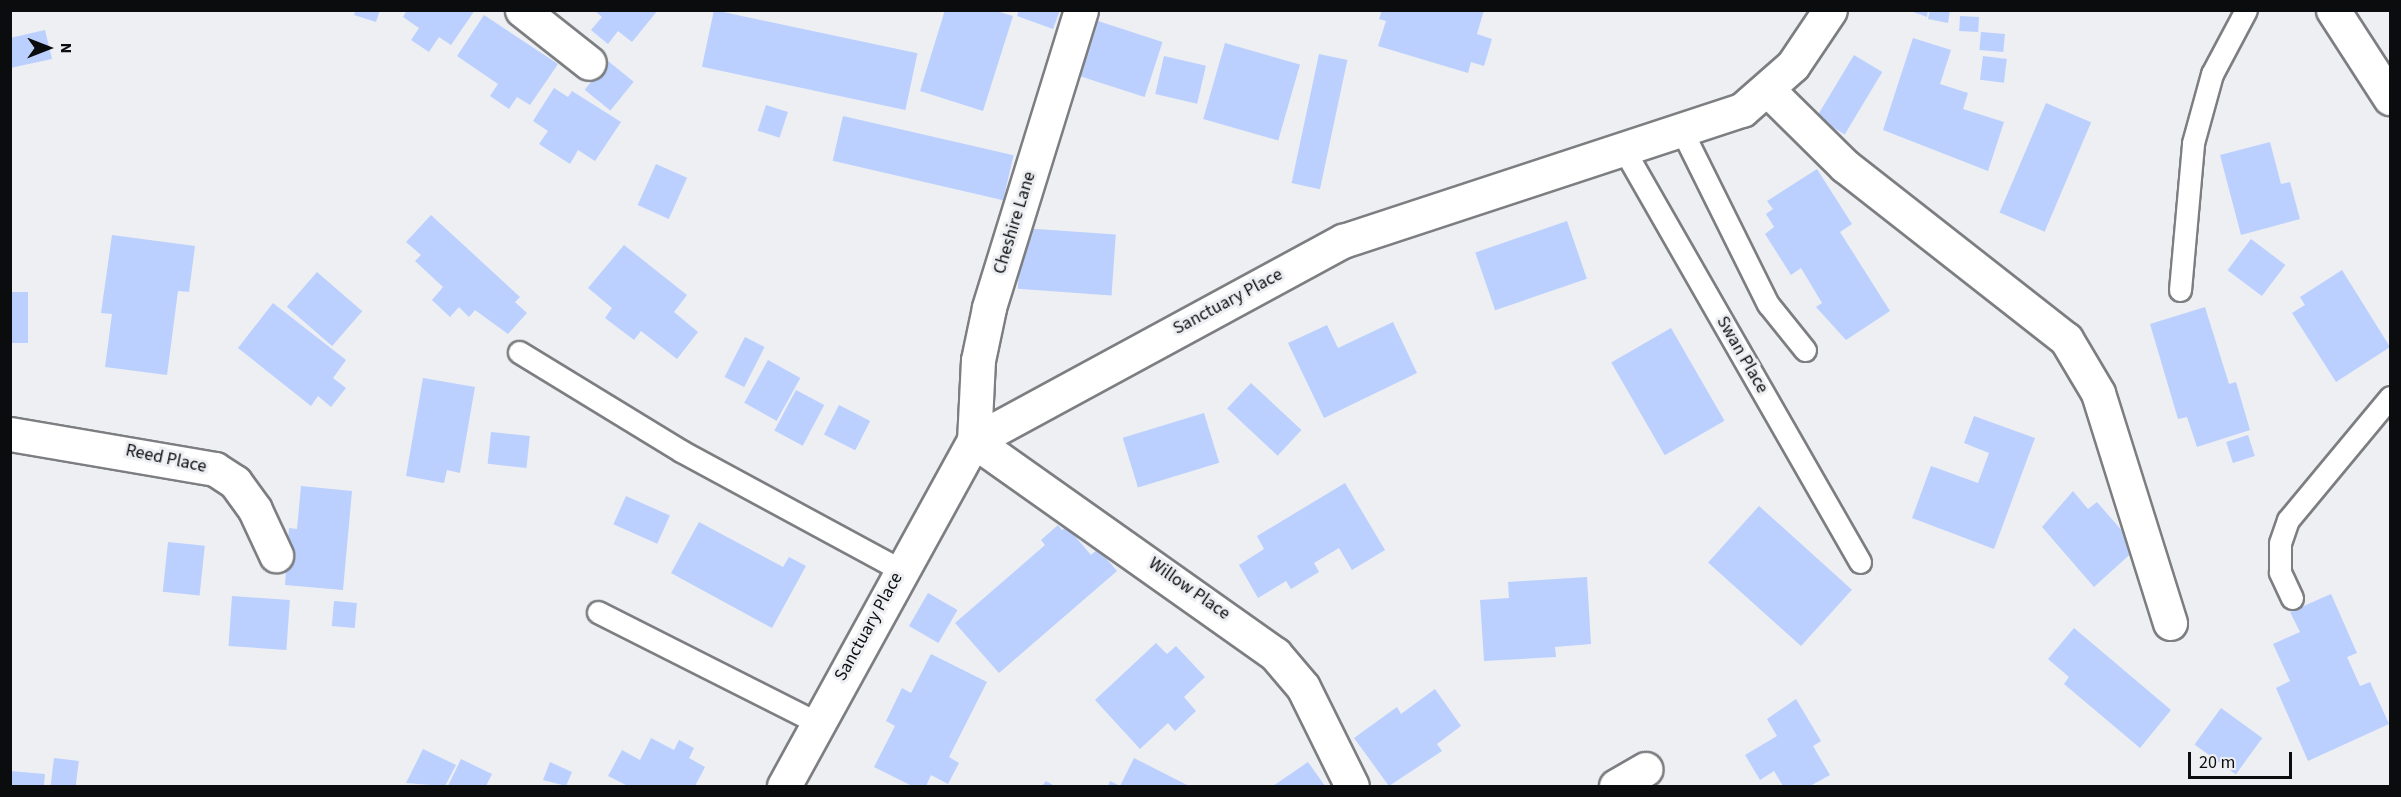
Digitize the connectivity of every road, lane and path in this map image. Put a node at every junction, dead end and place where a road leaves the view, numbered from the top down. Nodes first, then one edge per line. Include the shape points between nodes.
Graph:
1 (522, 10) edge
2 (1081, 10) edge
3 (1830, 10) edge
4 (2246, 10) edge
5 (2333, 10) edge
6 (589, 63) dead end
7 (1769, 91) junction
8 (2391, 98) edge
9 (1683, 133) junction
10 (1623, 148) junction
11 (2180, 290) dead end
12 (1805, 350) dead end
13 (519, 352) dead end
14 (2391, 397) edge
15 (10, 434) edge
16 (974, 441) junction
17 (276, 555) dead end
18 (1860, 562) dead end
19 (901, 570) junction
20 (2292, 598) dead end
21 (598, 612) dead end
22 (2170, 622) dead end
23 (816, 722) junction
24 (1646, 769) dead end
25 (784, 786) edge
26 (1352, 786) edge
27 (1616, 786) edge

1 - 6 street
2 - 16 street, Cheshire Lane via 989,308 978,360
3 - 7 street, Sanctuary Place
4 - 11 lane via 2212,74 2193,143 2184,198
5 - 8 street
7 - 9 street, Sanctuary Place via 1742,110
7 - 22 street via 1845,166 2066,339 2098,393
9 - 10 street, Sanctuary Place
9 - 12 lane via 1758,286
10 - 16 street, Sanctuary Place via 1343,241
10 - 18 lane, Swan Place
13 - 19 lane via 681,452
14 - 20 lane via 2288,520 2280,543 2280,572
15 - 17 street, Reed Place via 215,469 235,482 255,510
16 - 19 street, Sanctuary Place
16 - 26 street, Willow Place via 1275,654 1303,687
19 - 23 street, Sanctuary Place
21 - 23 lane
23 - 25 street, Sanctuary Place
24 - 27 street

